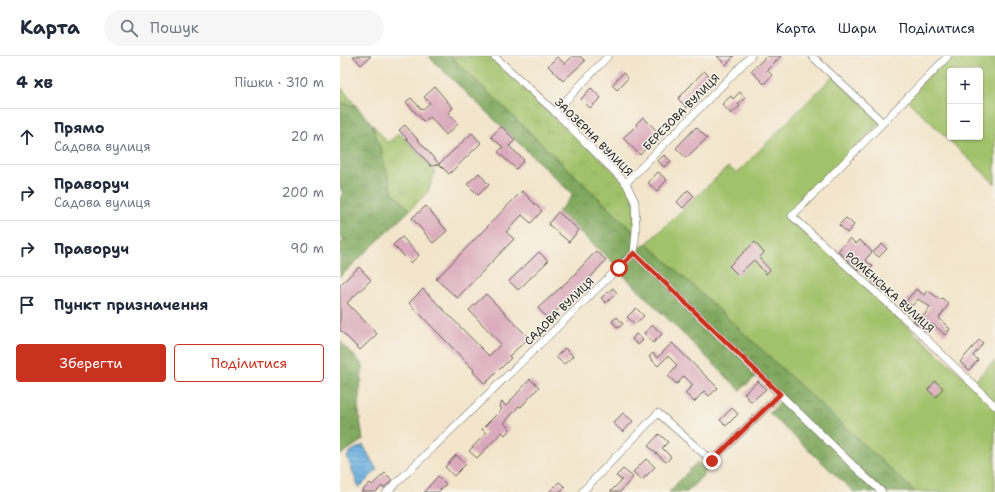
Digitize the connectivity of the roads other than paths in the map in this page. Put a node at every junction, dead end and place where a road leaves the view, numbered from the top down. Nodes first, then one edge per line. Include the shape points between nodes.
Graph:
1 (494, 56) edge
2 (608, 56) edge
3 (751, 56) edge
4 (812, 56) edge
5 (948, 56) edge
6 (555, 112) junction
7 (881, 121) dead end
8 (626, 183) junction
9 (634, 253) junction
10 (780, 394) junction
11 (995, 406) edge
12 (387, 492) edge
13 (582, 492) edge
14 (882, 492) edge

1 - 6 street, ЗАОЗЕРНА ВУЛИЦЯ
2 - 6 street
3 - 8 street, БЕРЕЗОВА ВУЛИЦЯ
4 - 7 street
5 - 11 street, РОМЕНСЬКА ВУЛИЦЯ via 792,216 916,329
6 - 8 street, ЗАОЗЕРНА ВУЛИЦЯ
8 - 9 street, ЗАОЗЕРНА ВУЛИЦЯ via 635,202
9 - 10 street
9 - 12 street, САДОВА ВУЛИЦЯ
10 - 13 street via 712,461 658,413
10 - 14 street

